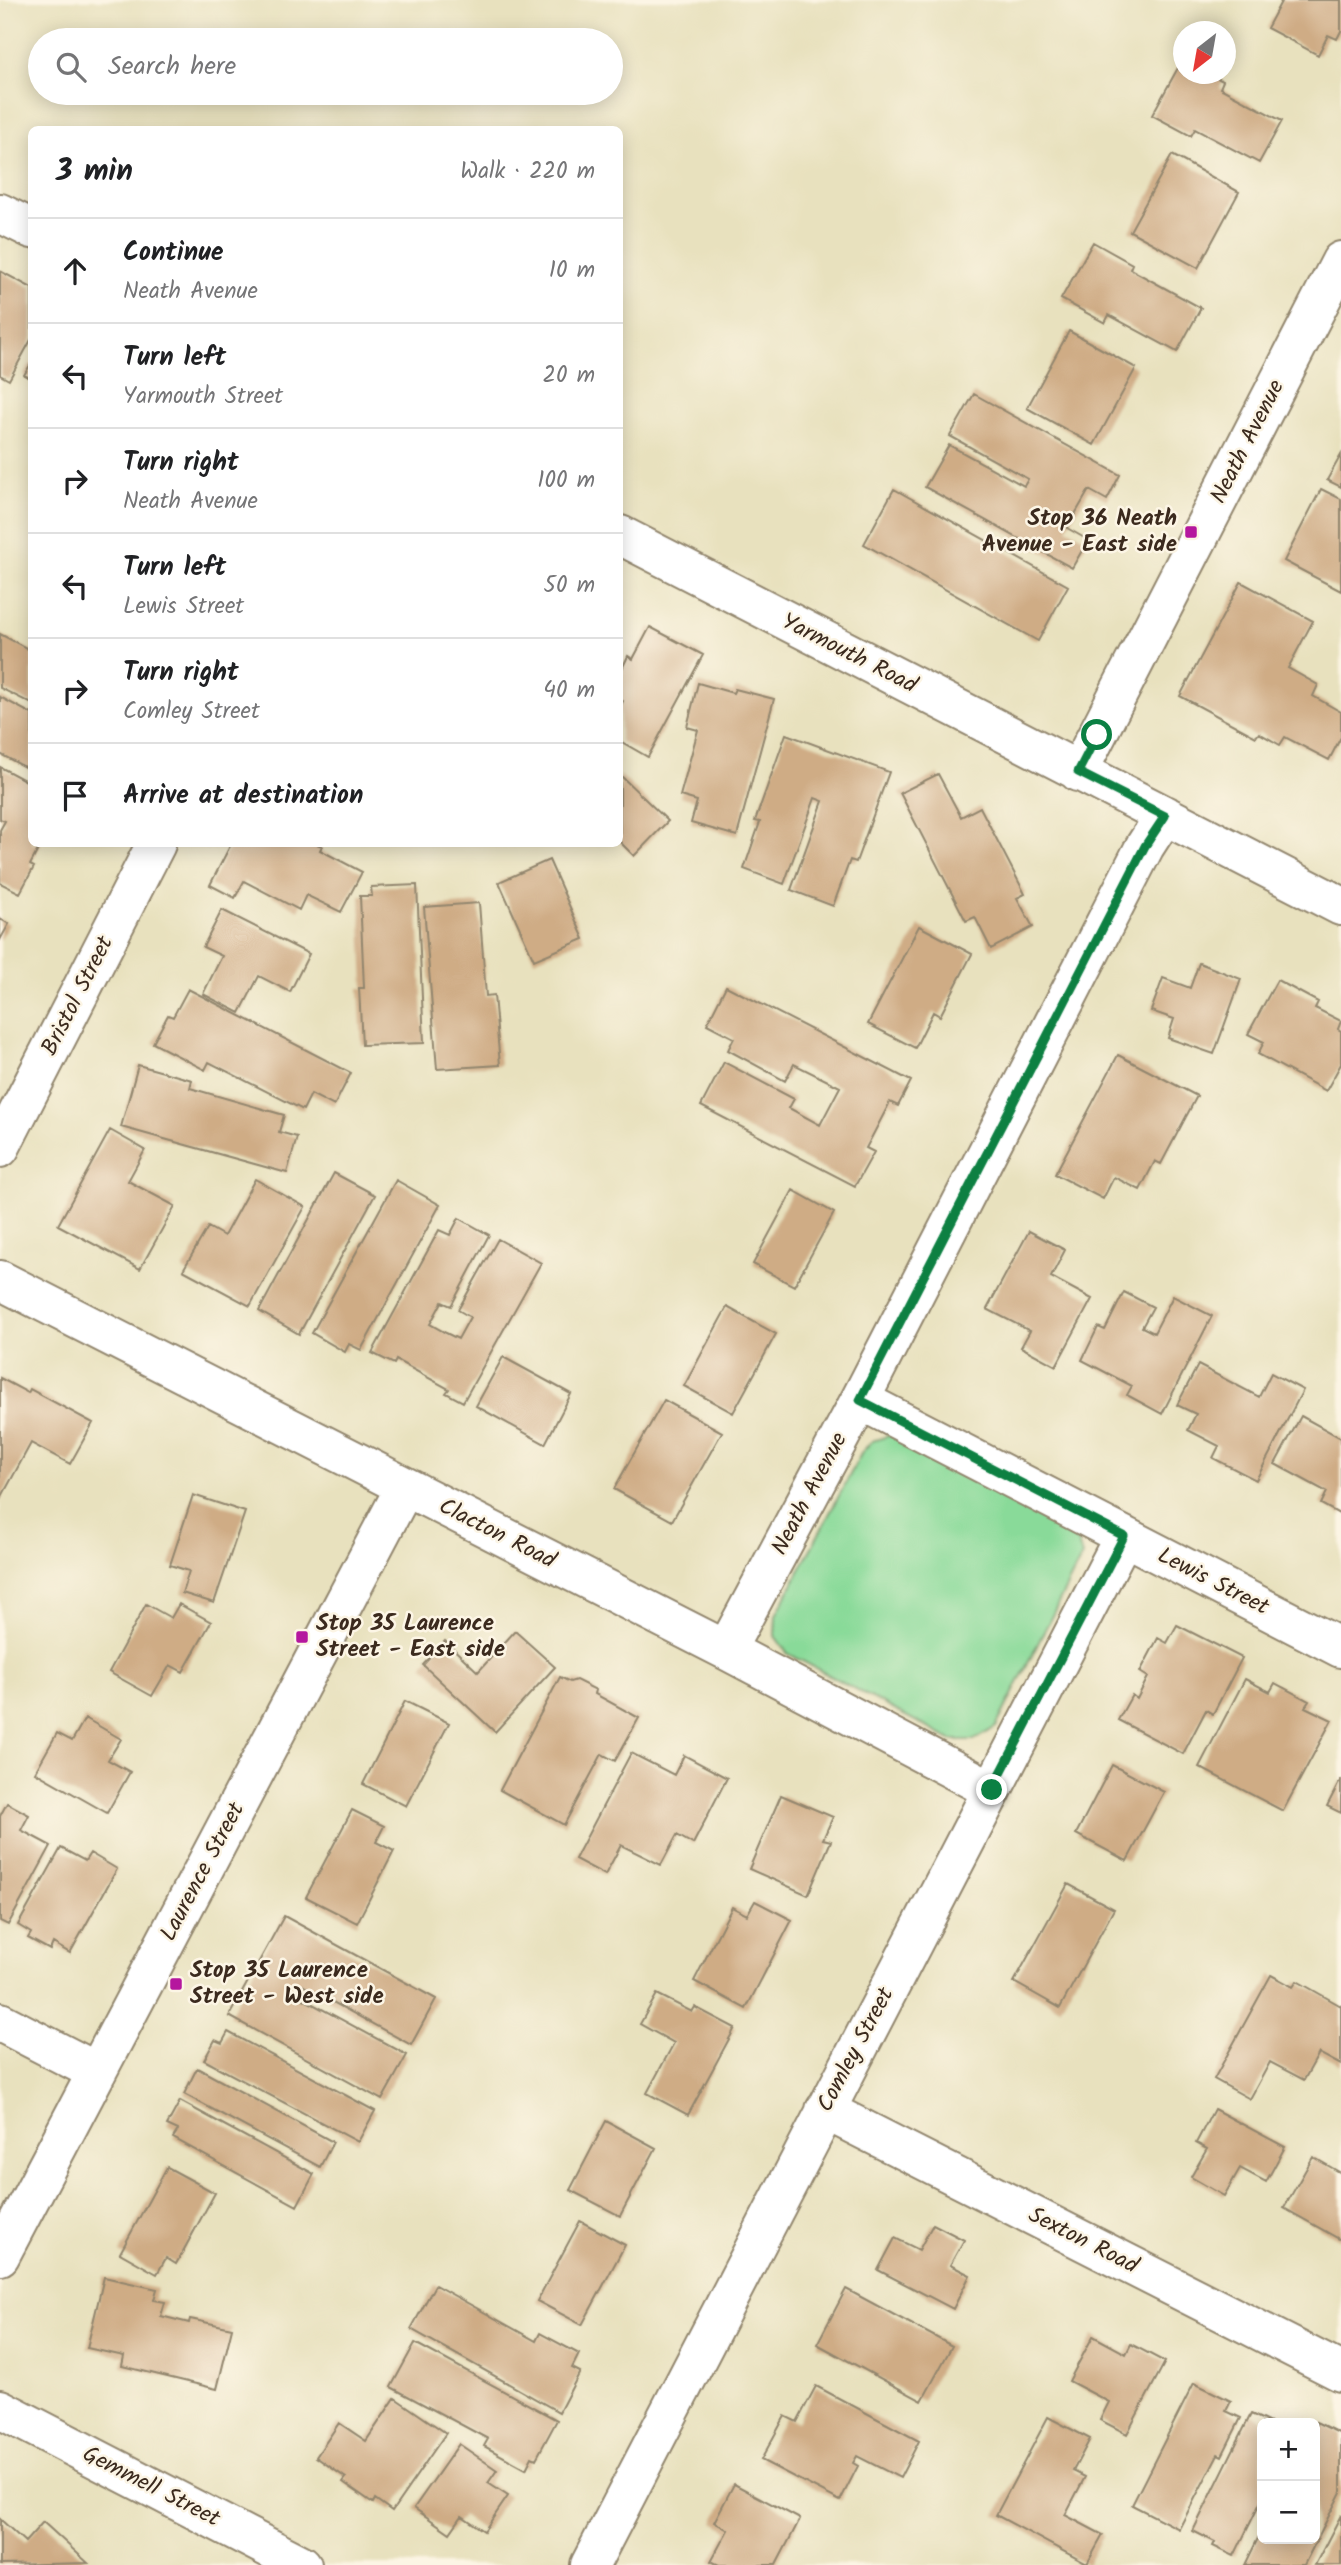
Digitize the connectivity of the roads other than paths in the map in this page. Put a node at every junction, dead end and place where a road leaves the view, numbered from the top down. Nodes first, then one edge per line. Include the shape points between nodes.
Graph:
1 (0, 213) edge
2 (28, 227) edge
3 (1341, 261) edge
4 (623, 537) edge
5 (1078, 772) junction
6 (1165, 816) junction
7 (154, 847) edge
8 (1341, 906) edge
9 (0, 1148) edge
10 (0, 1280) edge
11 (860, 1400) junction
12 (405, 1487) junction
13 (1124, 1536) junction
14 (1341, 1648) edge
15 (726, 1650) junction
16 (992, 1790) junction
17 (0, 2022) edge
18 (97, 2072) junction
19 (825, 2110) junction
20 (0, 2256) edge
21 (1341, 2372) edge
22 (0, 2409) edge
23 (302, 2565) edge
24 (590, 2565) edge

1 - 2 street
3 - 5 street, Neath Avenue
4 - 5 street, Yarmouth Road
5 - 6 street, Yarmouth Road
6 - 8 street, Yarmouth Road
6 - 11 street, Neath Avenue via 1145,846
7 - 9 street, Bristol Street
10 - 12 street, Clacton Road
11 - 13 street, Lewis Street
11 - 15 street, Neath Avenue
12 - 15 street, Clacton Road
12 - 18 street, Laurence Street
13 - 14 street, Lewis Street
13 - 16 street, Comley Street
15 - 16 street, Clacton Road
16 - 19 street, Comley Street
17 - 18 street
18 - 20 street, Laurence Street
19 - 21 street, Sexton Road
19 - 24 street, Comley Street
22 - 23 street, Gemmell Street

